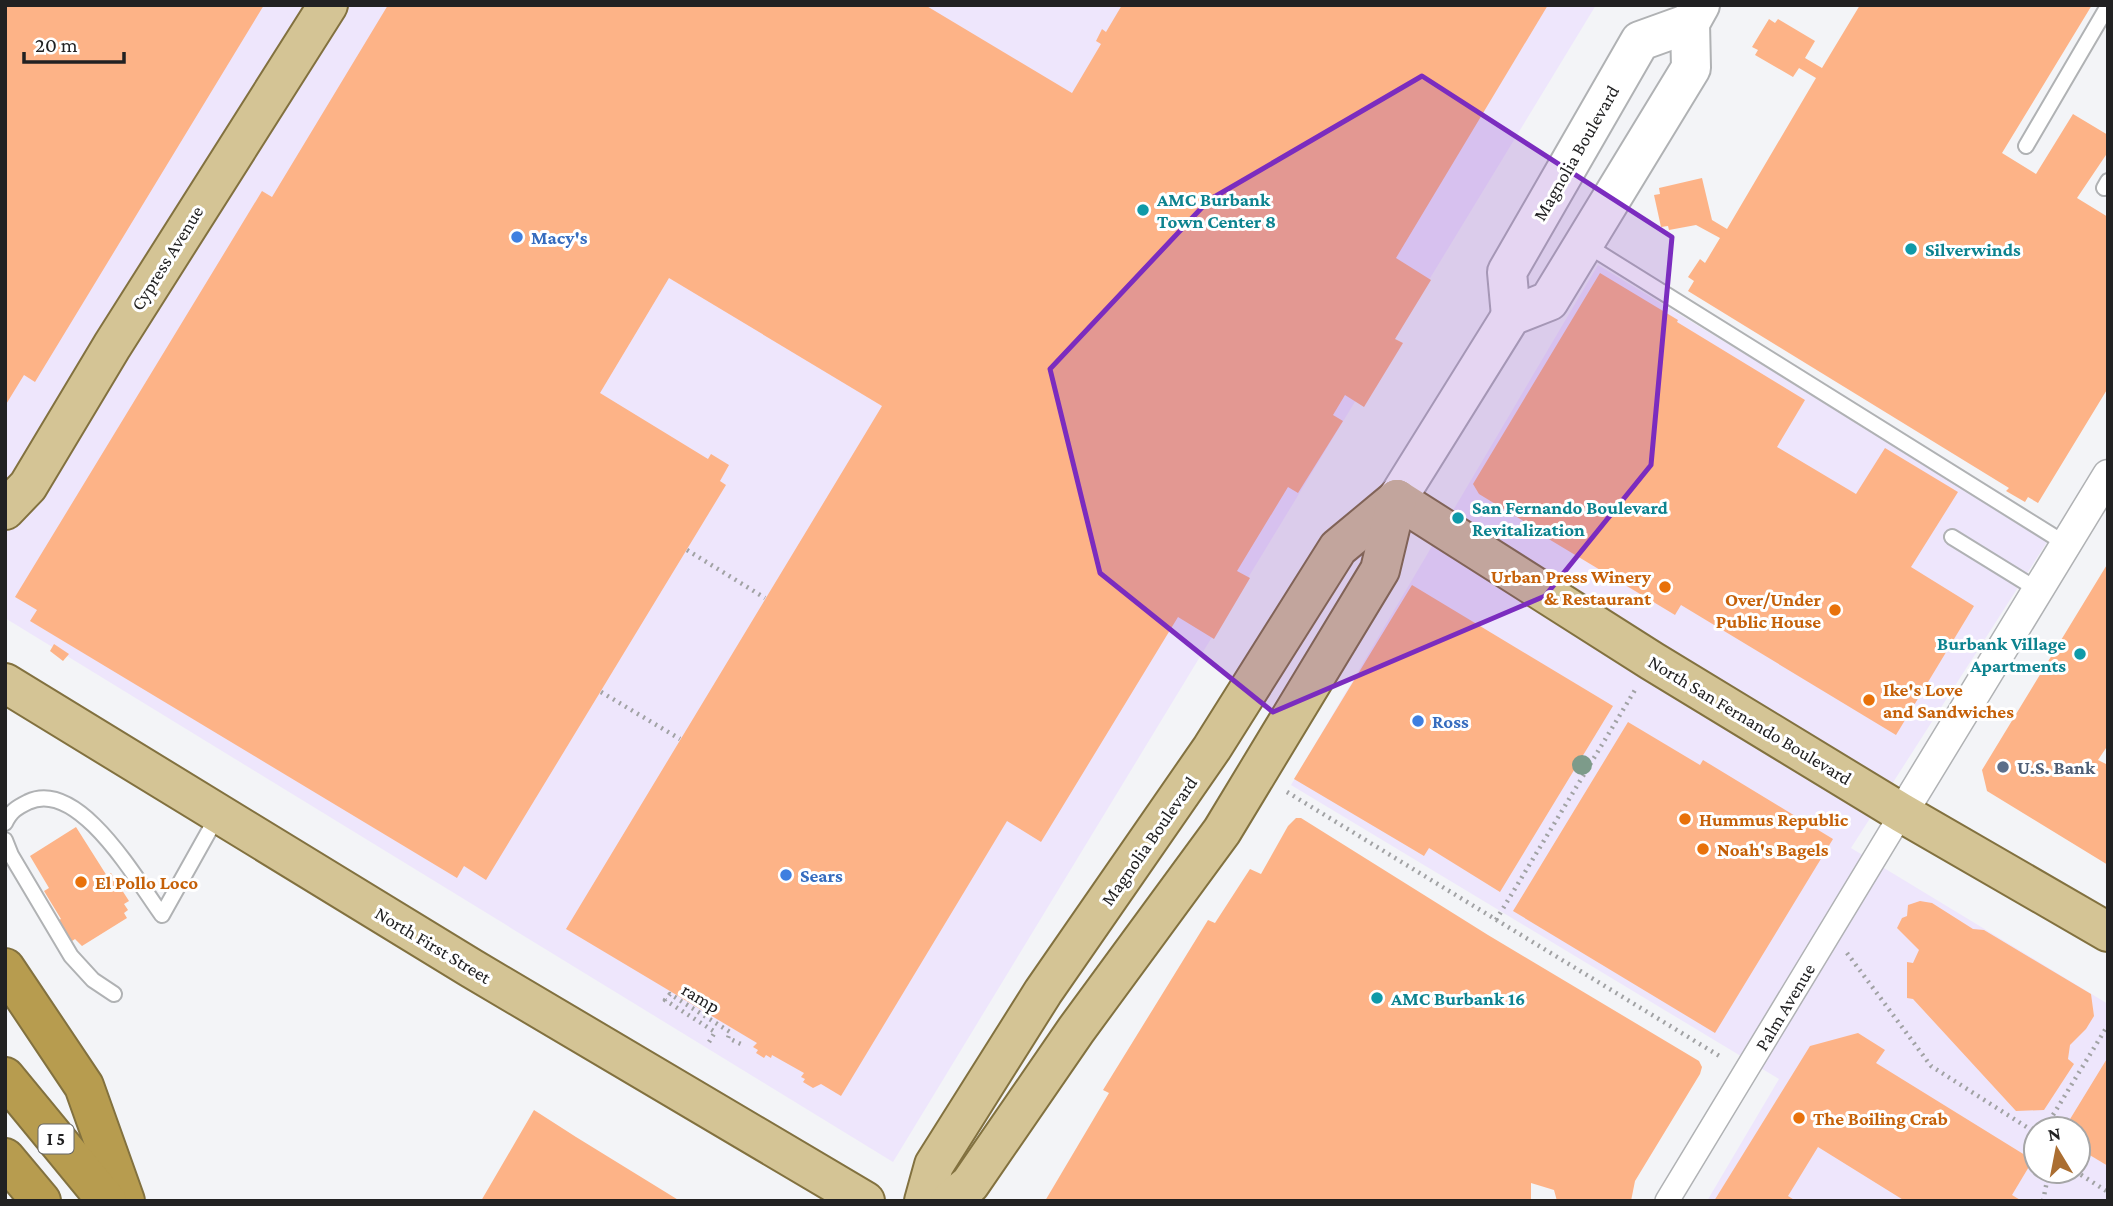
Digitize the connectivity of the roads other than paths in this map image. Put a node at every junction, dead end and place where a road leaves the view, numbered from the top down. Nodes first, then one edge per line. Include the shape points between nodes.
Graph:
1 (328, 5) edge
2 (1695, 14) edge
3 (2106, 15) edge
4 (2025, 146) dead end
5 (1584, 243) junction
6 (1511, 316) junction
7 (2108, 475) edge
8 (1397, 499) junction
9 (5, 510) edge
10 (1952, 537) dead end
11 (2066, 544) junction
12 (2038, 590) junction
13 (5, 683) edge
14 (1902, 813) junction
15 (219, 814) junction
16 (5, 823) edge
17 (5, 840) edge
18 (2108, 932) edge
19 (5, 968) edge
20 (114, 993) dead end
21 (5, 1077) edge
22 (5, 1158) edge
23 (41, 1201) edge
24 (107, 1201) edge
25 (125, 1201) edge
26 (865, 1201) edge
27 (924, 1201) edge
28 (950, 1201) edge
29 (1667, 1201) edge

1 - 9 main road, Cypress Avenue via 28,486
2 - 5 main road, Magnolia Boulevard via 1691,68
2 - 6 main road, Magnolia Boulevard via 1640,41 1507,272
3 - 4 lane
5 - 6 main road, Magnolia Boulevard via 1549,301
5 - 11 lane
6 - 8 main road, Magnolia Boulevard
7 - 11 street
8 - 14 main road, North San Fernando Boulevard
8 - 27 main road, Magnolia Boulevard via 1338,548 1212,748 1043,992 934,1165
8 - 28 main road, Magnolia Boulevard via 1380,570 1222,831 974,1178
10 - 12 lane
11 - 12 street
12 - 14 street
13 - 15 main road, North First Street
14 - 18 main road, North San Fernando Boulevard
14 - 29 street, Palm Avenue
15 - 16 lane via 162,915 98,827 61,802 37,799 12,810
15 - 26 main road, North First Street
17 - 20 lane via 71,956 93,980
19 - 25 highway via 84,1086
21 - 24 highway, I 5
22 - 23 highway

